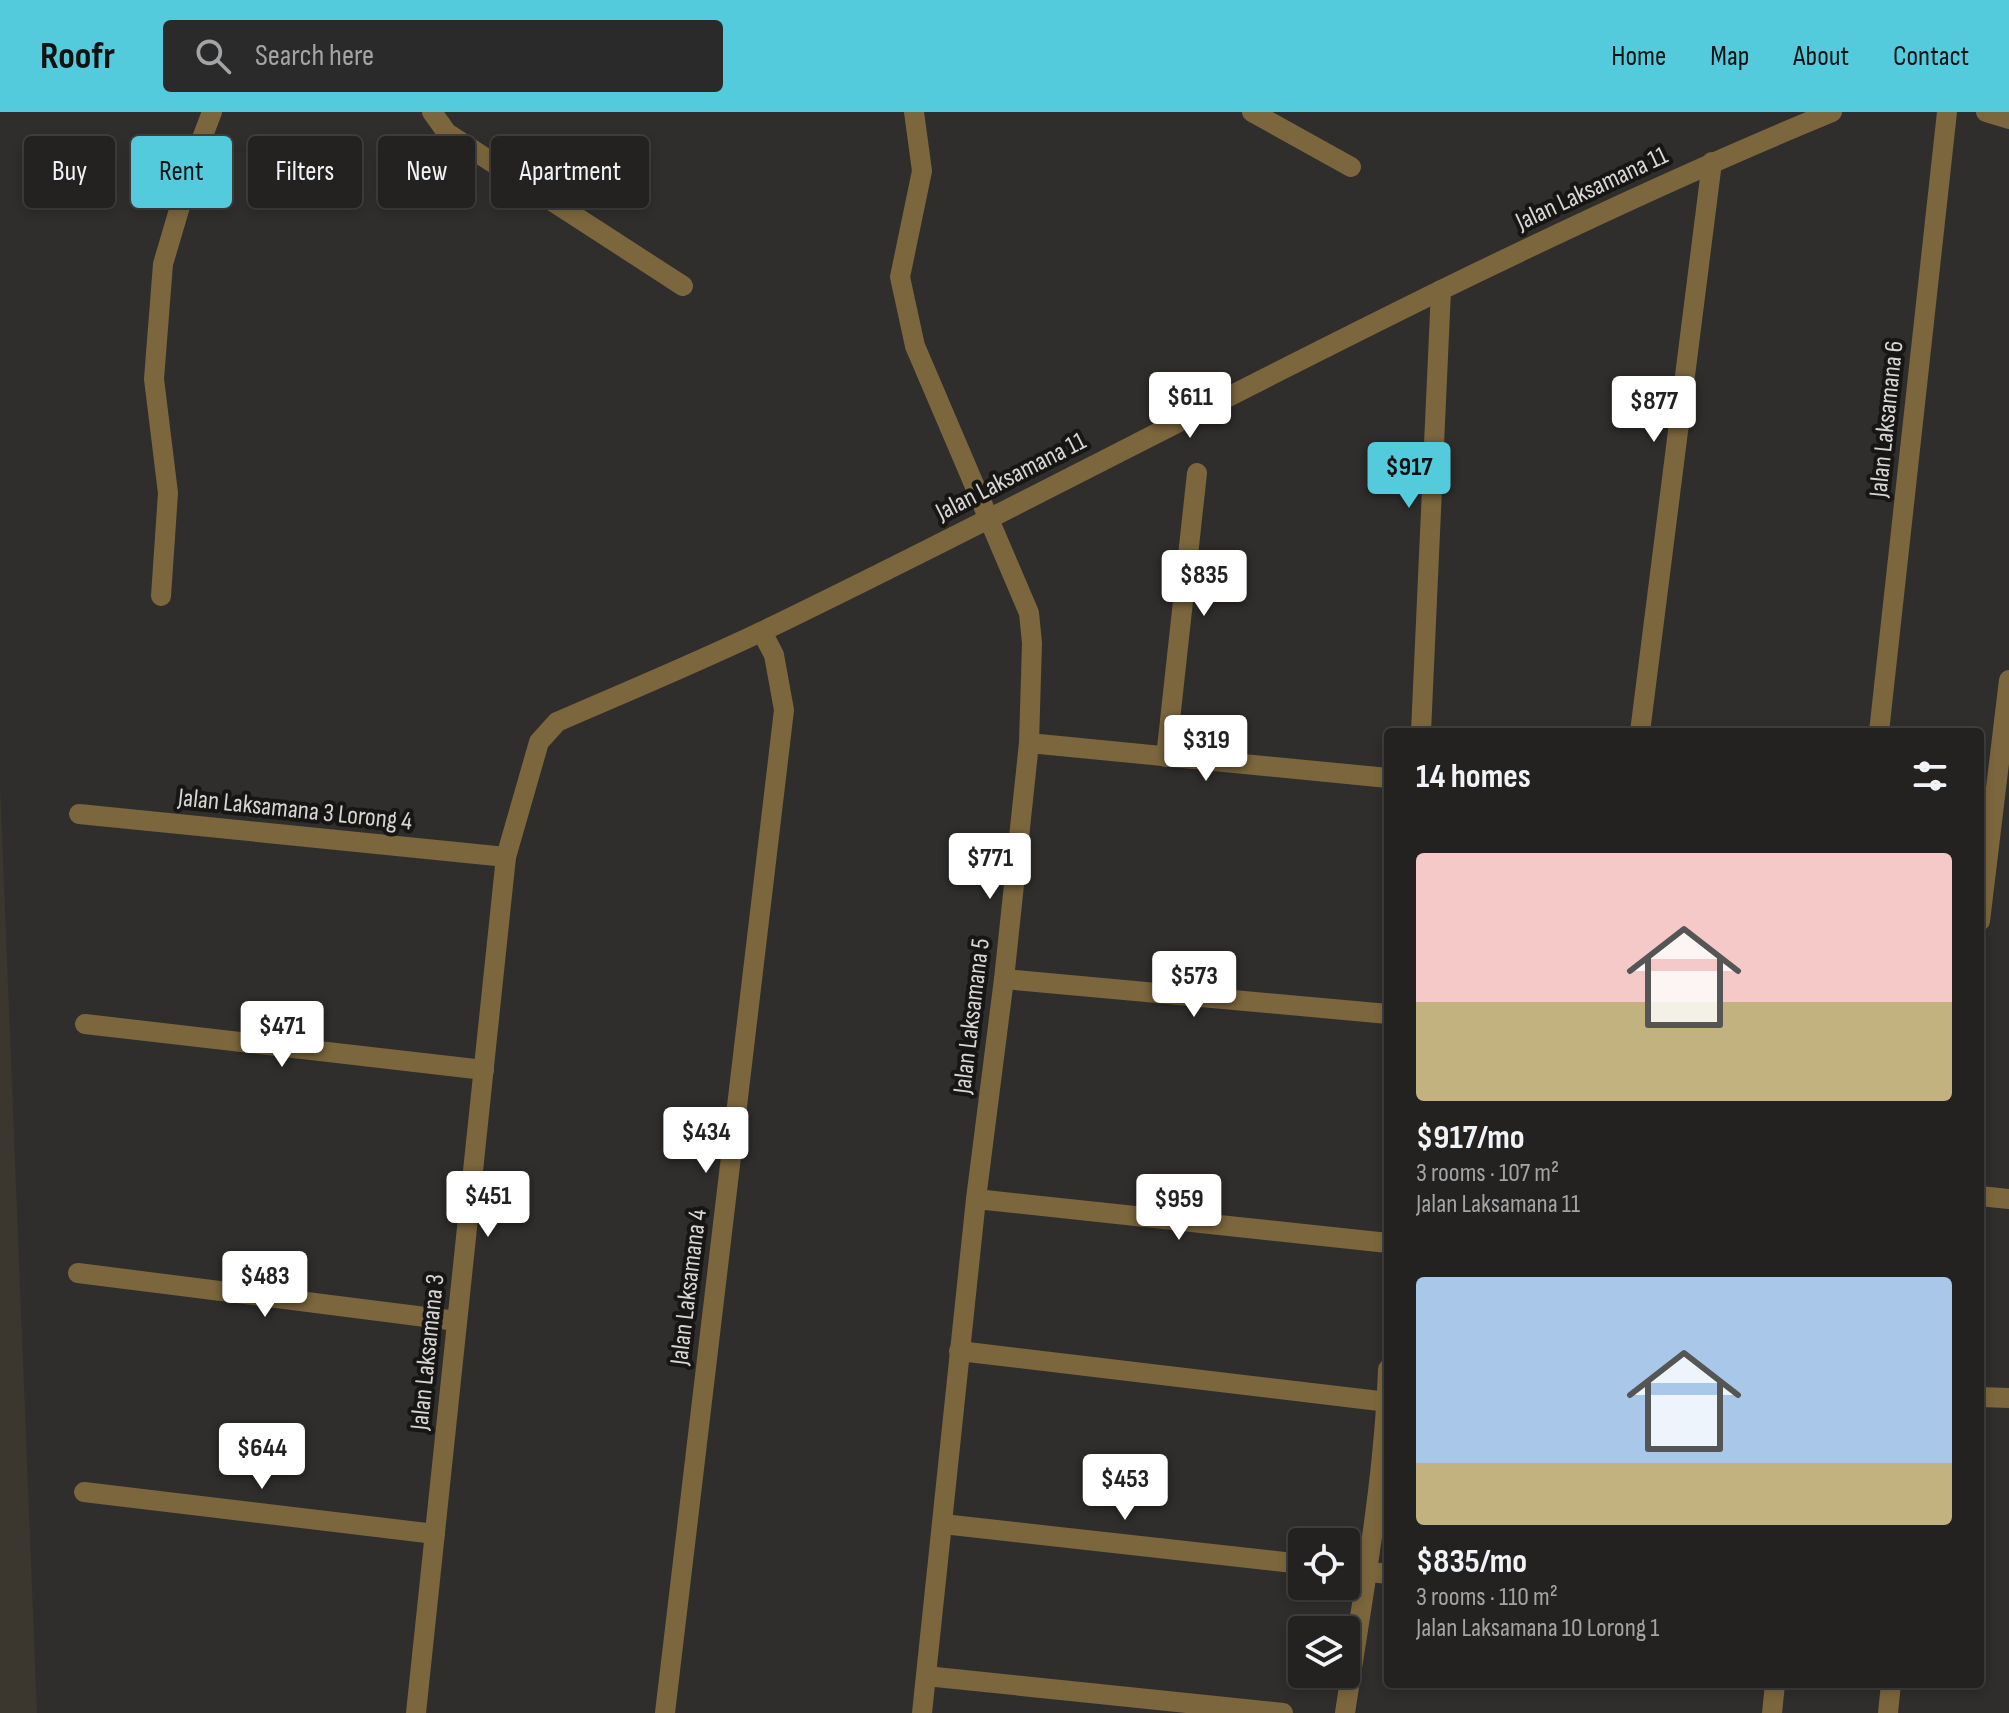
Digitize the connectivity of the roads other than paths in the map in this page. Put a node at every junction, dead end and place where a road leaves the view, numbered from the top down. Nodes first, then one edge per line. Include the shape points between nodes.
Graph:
1 (212, 112) edge
2 (432, 112) edge
3 (914, 112) edge
4 (1252, 112) edge
5 (1832, 112) edge
6 (1947, 112) edge
7 (1986, 112) edge
8 (2009, 119) edge
9 (1712, 162) junction
10 (1351, 167) dead end
11 (683, 286) dead end
12 (1441, 290) junction
13 (1197, 473) dead end
14 (989, 517) junction
15 (161, 596) dead end
16 (762, 632) junction
17 (2009, 680) edge
18 (1421, 728) edge
19 (1641, 728) edge
20 (1879, 728) edge
21 (1029, 743) junction
22 (1166, 757) junction
23 (534, 761) joint
24 (1384, 778) edge
25 (79, 814) dead end
26 (506, 857) junction
27 (1984, 888) edge
28 (1004, 979) junction
29 (1384, 1014) edge
30 (85, 1024) dead end
31 (484, 1070) junction
32 (1984, 1196) edge
33 (976, 1199) junction
34 (2009, 1199) edge
35 (1384, 1243) edge
36 (78, 1273) dead end
37 (457, 1321) junction
38 (959, 1351) junction
39 (1984, 1397) edge
40 (2009, 1398) edge
41 (1384, 1402) edge
42 (1384, 1418) edge
43 (84, 1492) dead end
44 (943, 1524) junction
45 (435, 1534) junction
46 (1360, 1549) edge
47 (1288, 1562) edge
48 (1360, 1571) edge
49 (1384, 1574) edge
50 (1354, 1600) edge
51 (926, 1676) junction
52 (1775, 1688) edge
53 (1891, 1688) edge
54 (416, 1713) edge
55 (665, 1713) edge
56 (922, 1713) edge
57 (1283, 1713) edge
58 (1345, 1713) edge
59 (1772, 1713) edge
60 (1888, 1713) edge

1 - 15 street via 163,264 154,379 168,493
2 - 11 street via 447,133
3 - 14 street, Jalan Laksamana 5 via 922,171 900,277 915,346
4 - 10 street
5 - 9 street, Jalan Laksamana 11
6 - 20 street, Jalan Laksamana 6
7 - 8 street
9 - 12 street, Jalan Laksamana 11
9 - 19 street
12 - 14 street, Jalan Laksamana 11
12 - 18 street
13 - 22 street
14 - 16 street, Jalan Laksamana 11
14 - 21 street, Jalan Laksamana 5 via 1029,613
16 - 23 street, Jalan Laksamana 11 via 557,722 539,742
16 - 55 street, Jalan Laksamana 4 via 774,655 784,710
17 - 27 street
21 - 22 street
21 - 28 street, Jalan Laksamana 5
22 - 24 street
23 - 26 street, Jalan Laksamana 3
25 - 26 street, Jalan Laksamana 3 Lorong 4
26 - 31 street, Jalan Laksamana 3
28 - 29 street
28 - 33 street, Jalan Laksamana 5
30 - 31 street
31 - 37 street, Jalan Laksamana 3
32 - 34 street
33 - 35 street
33 - 38 street, Jalan Laksamana 5
36 - 37 street
37 - 45 street, Jalan Laksamana 3
38 - 41 street
38 - 44 street, Jalan Laksamana 5
39 - 40 street
42 - 46 street
43 - 45 street
44 - 47 street
44 - 51 street, Jalan Laksamana 5
45 - 54 street, Jalan Laksamana 3
48 - 49 street
50 - 58 street
51 - 56 street, Jalan Laksamana 5
51 - 57 street
52 - 59 street
53 - 60 street

